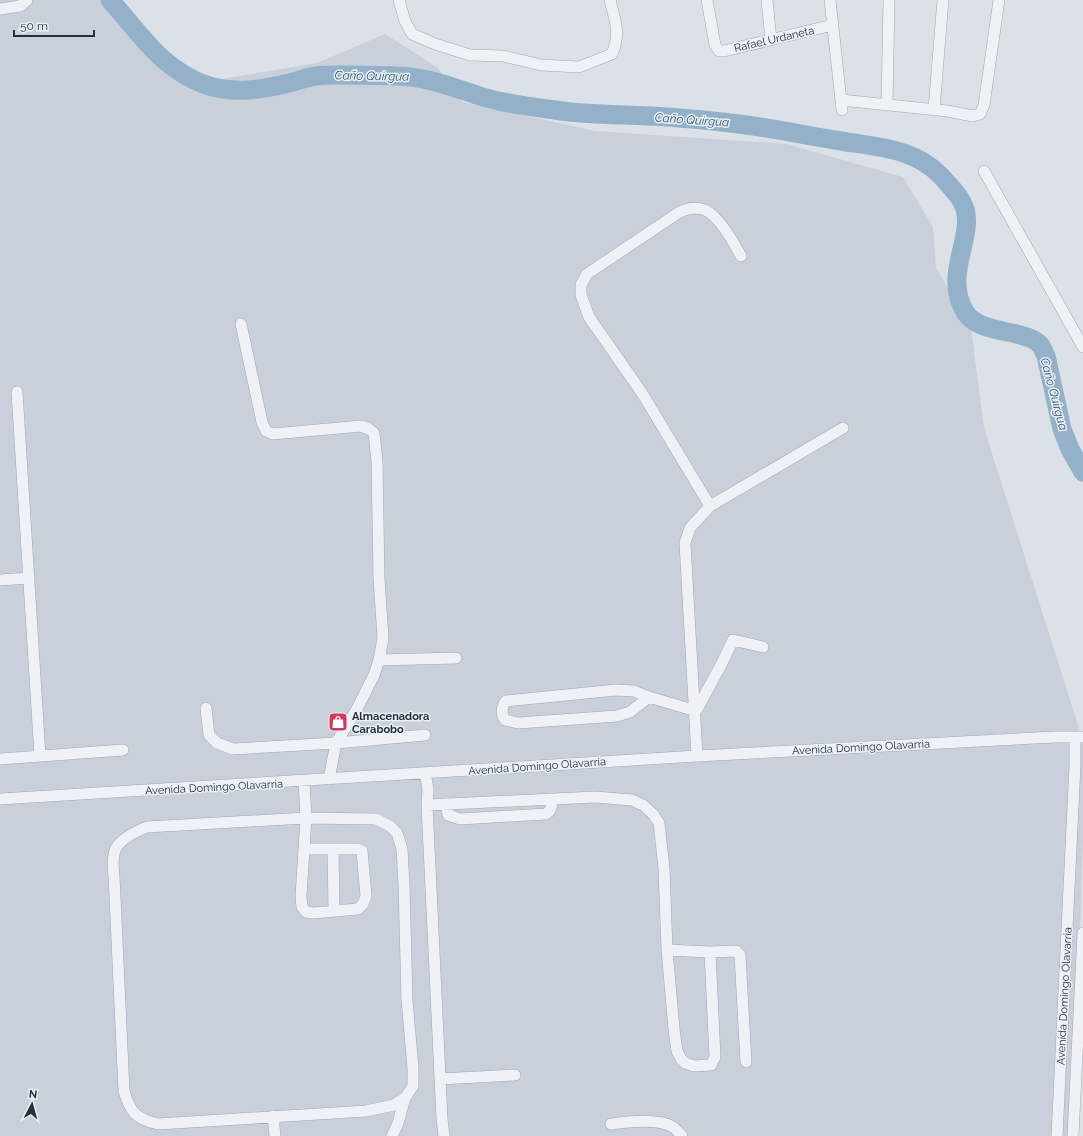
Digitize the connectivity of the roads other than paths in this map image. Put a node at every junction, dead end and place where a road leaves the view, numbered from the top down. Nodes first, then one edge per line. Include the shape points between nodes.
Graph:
1 (27, 0) edge
2 (399, 0) edge
3 (610, 0) edge
4 (707, 0) edge
5 (767, 0) edge
6 (830, 0) edge
7 (889, 0) edge
8 (943, 0) edge
9 (999, 0) edge
10 (0, 9) edge
11 (833, 25) junction
12 (771, 40) junction
13 (887, 105) junction
14 (934, 109) junction
15 (984, 171) dead end
16 (741, 256) dead end
17 (241, 324) dead end
18 (1082, 343) edge
19 (17, 392) dead end
20 (843, 428) dead end
21 (710, 506) junction
22 (29, 578) junction
23 (0, 580) edge
24 (763, 647) dead end
25 (456, 658) dead end
26 (379, 660) junction
27 (649, 697) junction
28 (206, 708) dead end
29 (696, 711) junction
30 (425, 735) dead end
31 (1079, 737) edge
32 (336, 743) junction
33 (123, 750) dead end
34 (40, 756) junction
35 (697, 756) junction
36 (0, 759) edge
37 (425, 773) junction
38 (330, 779) junction
39 (304, 781) junction
40 (0, 799) edge
41 (427, 805) junction
42 (306, 818) junction
43 (305, 849) junction
44 (333, 849) junction
45 (334, 911) junction
46 (1083, 933) edge
47 (667, 950) junction
48 (710, 952) junction
49 (746, 1062) dead end
50 (515, 1075) dead end
51 (440, 1079) junction
52 (405, 1098) junction
53 (273, 1116) junction
54 (611, 1124) dead end
55 (275, 1136) edge
56 (392, 1136) edge
57 (444, 1136) edge
58 (682, 1136) edge
59 (1057, 1136) edge
60 (1073, 1136) edge

1 - 10 street via 20,6
2 - 3 street via 412,34 435,44 470,55 503,56 540,65 579,67 612,54 615,48 617,28
4 - 12 street, Rafael Urdaneta via 715,45 719,51
5 - 12 street
6 - 11 street
7 - 13 street
8 - 14 street
9 - 14 street via 980,114 973,116
11 - 12 street, Rafael Urdaneta
11 - 13 street via 842,105
13 - 14 street
15 - 18 street
16 - 21 street via 713,216 703,209 687,209 678,212 587,274 581,285 581,296 589,317 642,393
17 - 26 street via 266,431 273,434 361,426 374,433 383,638
19 - 22 street
20 - 21 street
21 - 29 street via 690,528 685,543
22 - 23 street
22 - 34 street
24 - 29 street via 733,640
25 - 26 street
26 - 32 street via 367,690
27 - 27 street via 634,691 616,690 506,701 502,715 505,720 518,723 617,716 630,712
27 - 29 street
28 - 32 street via 209,735 217,743 233,749
29 - 35 street
30 - 32 street
31 - 35 street, Avenida Domingo Olavarria
31 - 59 street, Avenida Domingo Olavarria via 1075,765
32 - 38 street
33 - 34 street
34 - 36 street
35 - 37 street, Avenida Domingo Olavarria
37 - 38 street, Avenida Domingo Olavarria
37 - 41 street
38 - 39 street, Avenida Domingo Olavarria
39 - 40 street, Avenida Domingo Olavarria
39 - 42 street
41 - 47 street via 446,804 448,815 460,819 546,814 552,807 551,799 595,797 632,800 643,805 659,824 664,868
41 - 51 street
42 - 43 street
42 - 52 street via 376,819 397,833 402,849 407,1000 413,1068 413,1086
42 - 53 street via 147,827 124,840 116,848 113,859 124,1091 128,1104 144,1121 158,1124
43 - 44 street
43 - 45 street via 302,907 306,912
44 - 45 street
44 - 45 street via 362,851 366,896 358,909
46 - 60 street, Avenida Domingo Olavarria
47 - 48 street
47 - 48 street via 677,1051 685,1064 694,1066 710,1065 715,1057
48 - 49 street via 736,951 740,956
50 - 51 street
51 - 57 street
52 - 53 street via 394,1105 366,1111
52 - 56 street
53 - 55 street
54 - 58 street via 660,1122 674,1128

